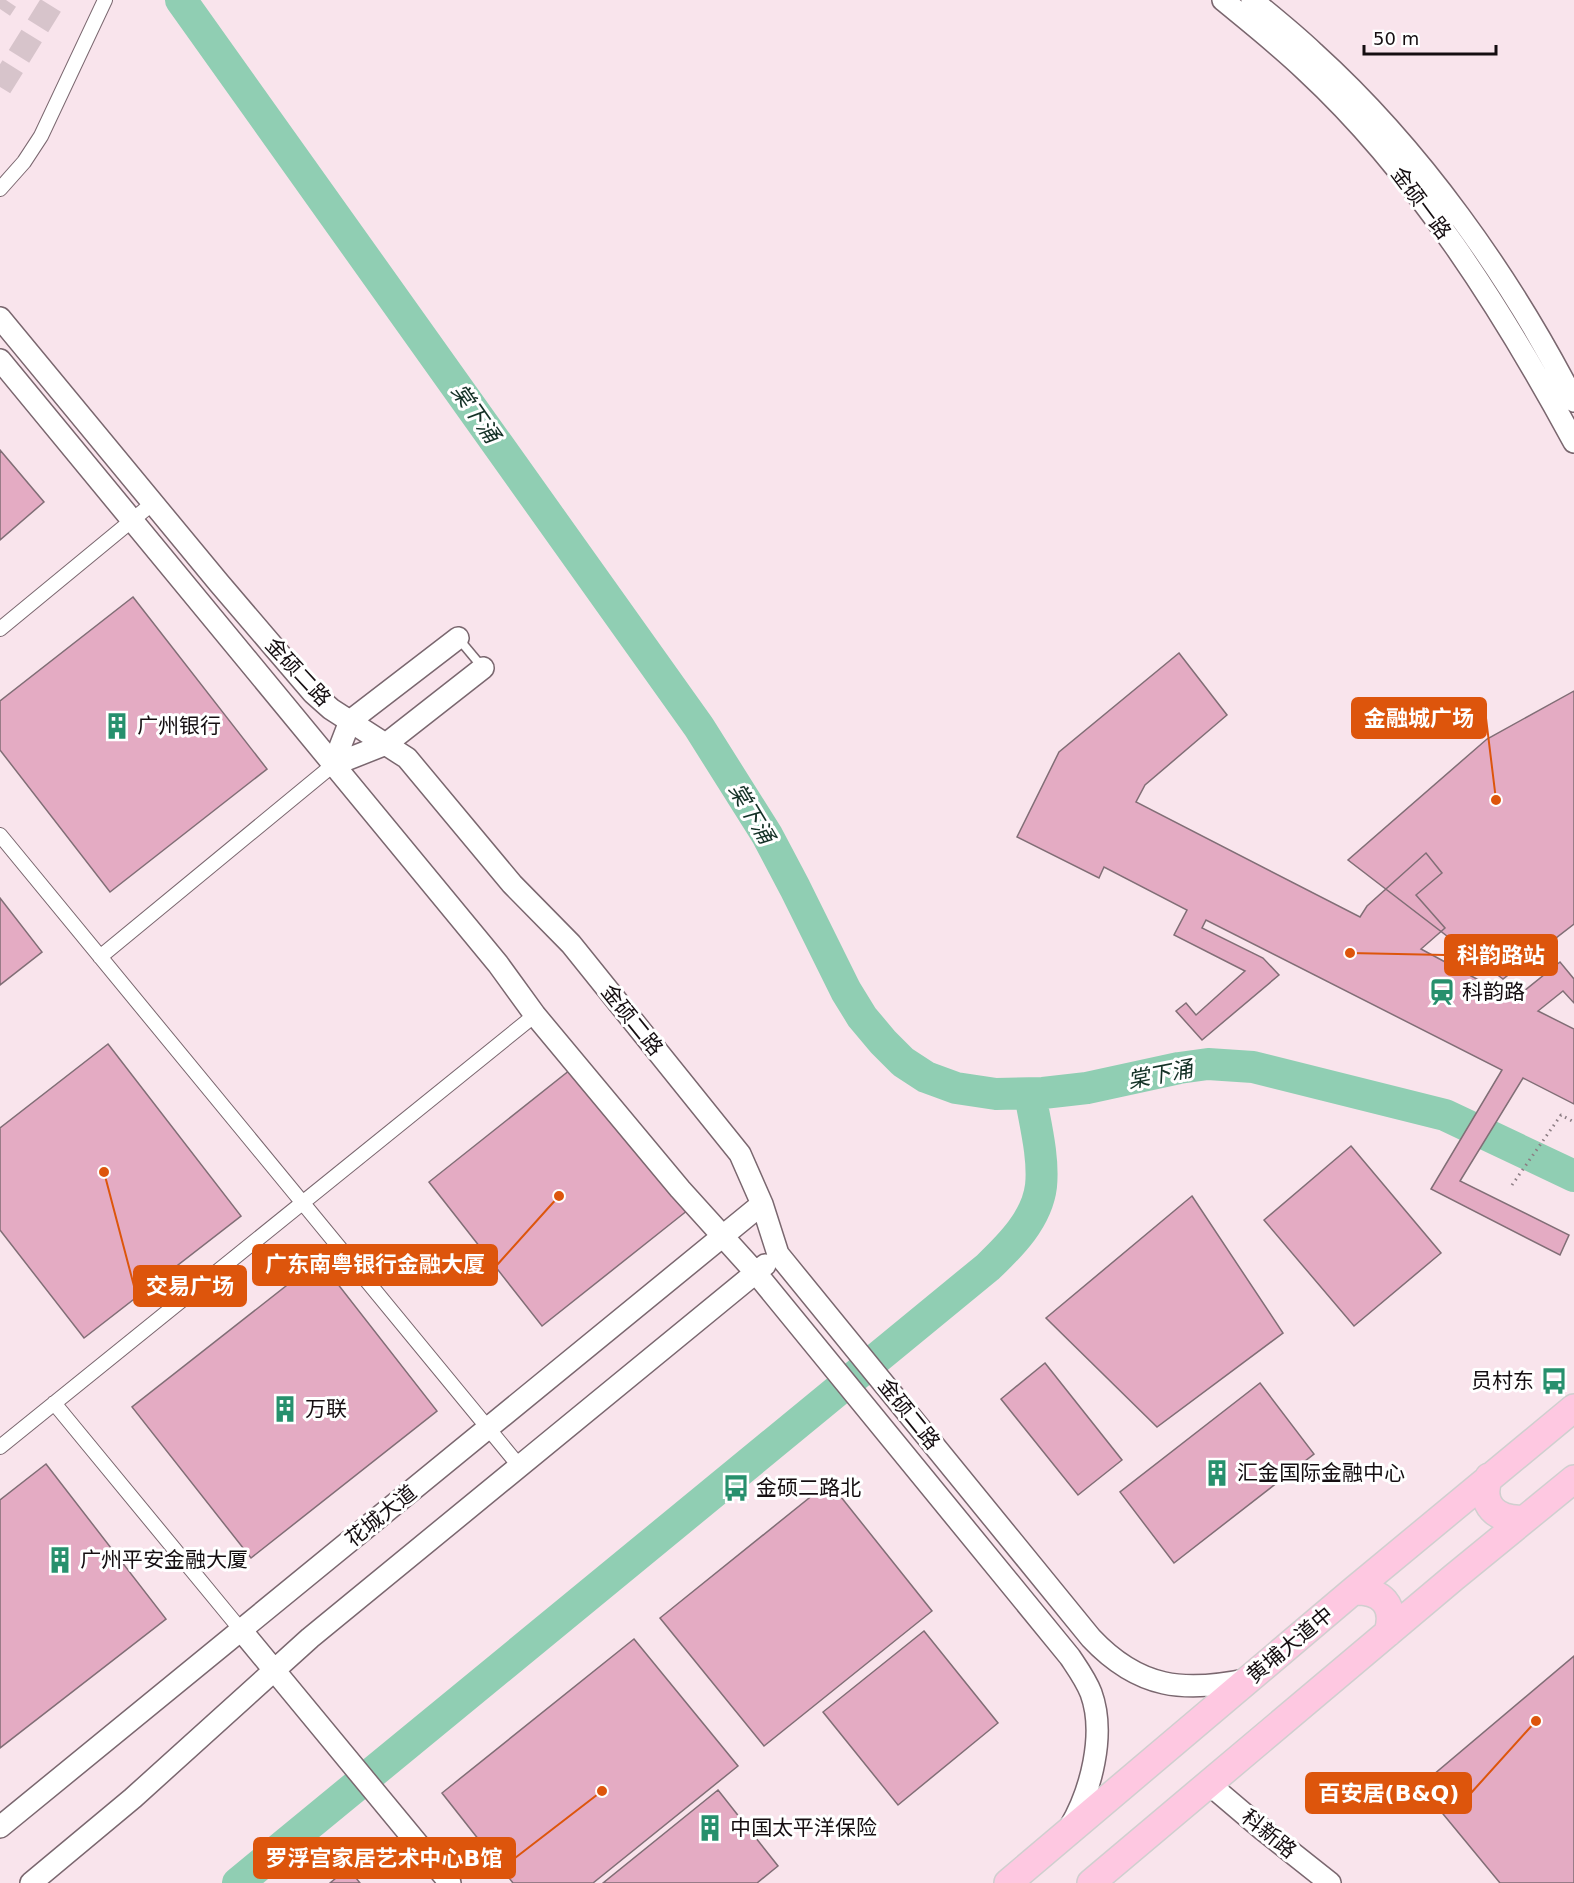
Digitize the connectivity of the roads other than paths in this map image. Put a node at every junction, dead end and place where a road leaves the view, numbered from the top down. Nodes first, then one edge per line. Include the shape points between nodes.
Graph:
1 (105, 0) edge
2 (1223, 0) edge
3 (1252, 0) edge
4 (0, 189) edge
5 (0, 318) edge
6 (0, 360) edge
7 (1574, 401) edge
8 (1574, 442) edge
9 (153, 503) junction
10 (132, 521) junction
11 (0, 629) edge
12 (458, 638) joint
13 (483, 668) joint
14 (350, 722) junction
15 (386, 744) junction
16 (333, 765) junction
17 (0, 835) edge
18 (100, 957) junction
19 (535, 1015) junction
20 (303, 1203) junction
21 (762, 1204) junction
22 (722, 1237) junction
23 (778, 1254) junction
24 (756, 1274) junction
25 (54, 1403) junction
26 (1574, 1408) edge
27 (488, 1428) junction
28 (0, 1447) edge
29 (520, 1467) junction
30 (1489, 1477) junction
31 (1574, 1479) edge
32 (1524, 1519) junction
33 (1353, 1591) junction
34 (241, 1630) junction
35 (1388, 1633) junction
36 (274, 1670) junction
37 (1250, 1679) junction
38 (1209, 1784) junction
39 (0, 1827) edge
40 (1066, 1835) junction
41 (32, 1883) edge
42 (450, 1883) edge
43 (1008, 1883) edge
44 (1091, 1883) edge
45 (1330, 1883) edge

1 - 4 street via 41,136
2 - 8 street, 金硕一路 via 1307,72 1408,184 1493,302
3 - 7 street, 金硕一路 via 1315,53 1418,165 1522,308
5 - 9 street, 金硕二路
6 - 10 street, 金硕二路
9 - 10 street
9 - 14 street, 金硕二路 via 313,693
10 - 11 street
10 - 16 street, 金硕二路
12 - 13 lane
12 - 14 street
13 - 15 street
14 - 15 street, 金硕二路
14 - 16 street
15 - 16 street
15 - 21 street, 金硕二路 via 414,764 512,884 571,944 732,1142
16 - 18 street
16 - 19 street, 金硕二路 via 498,964
17 - 18 street
18 - 20 street
19 - 20 street
19 - 22 street, 金硕二路
20 - 25 street
20 - 27 street
21 - 22 street, 花城大道
21 - 23 street, 金硕二路
22 - 24 street, 金硕二路
22 - 27 street, 花城大道
23 - 24 street
23 - 37 street, 金硕二路 via 1109,1657 1140,1676 1169,1684 1197,1686
24 - 29 street
24 - 40 street, 金硕二路 via 1070,1657 1086,1683 1095,1708 1094,1756 1085,1798
25 - 28 street
25 - 34 street
26 - 30 main road, 黄埔大道中
27 - 29 street
27 - 34 street, 花城大道
29 - 36 street
30 - 32 main road via 1485,1493 1491,1509 1506,1518
30 - 33 main road, 黄埔大道中
31 - 32 main road
32 - 35 main road
33 - 35 main road via 1371,1592 1385,1601 1391,1616
33 - 37 main road, 黄埔大道中
34 - 36 street
34 - 39 street, 花城大道
35 - 38 main road
36 - 41 street
36 - 42 street
37 - 40 main road, 黄埔大道中
38 - 44 main road
38 - 45 street, 科新路
40 - 43 main road, 黄埔大道中

